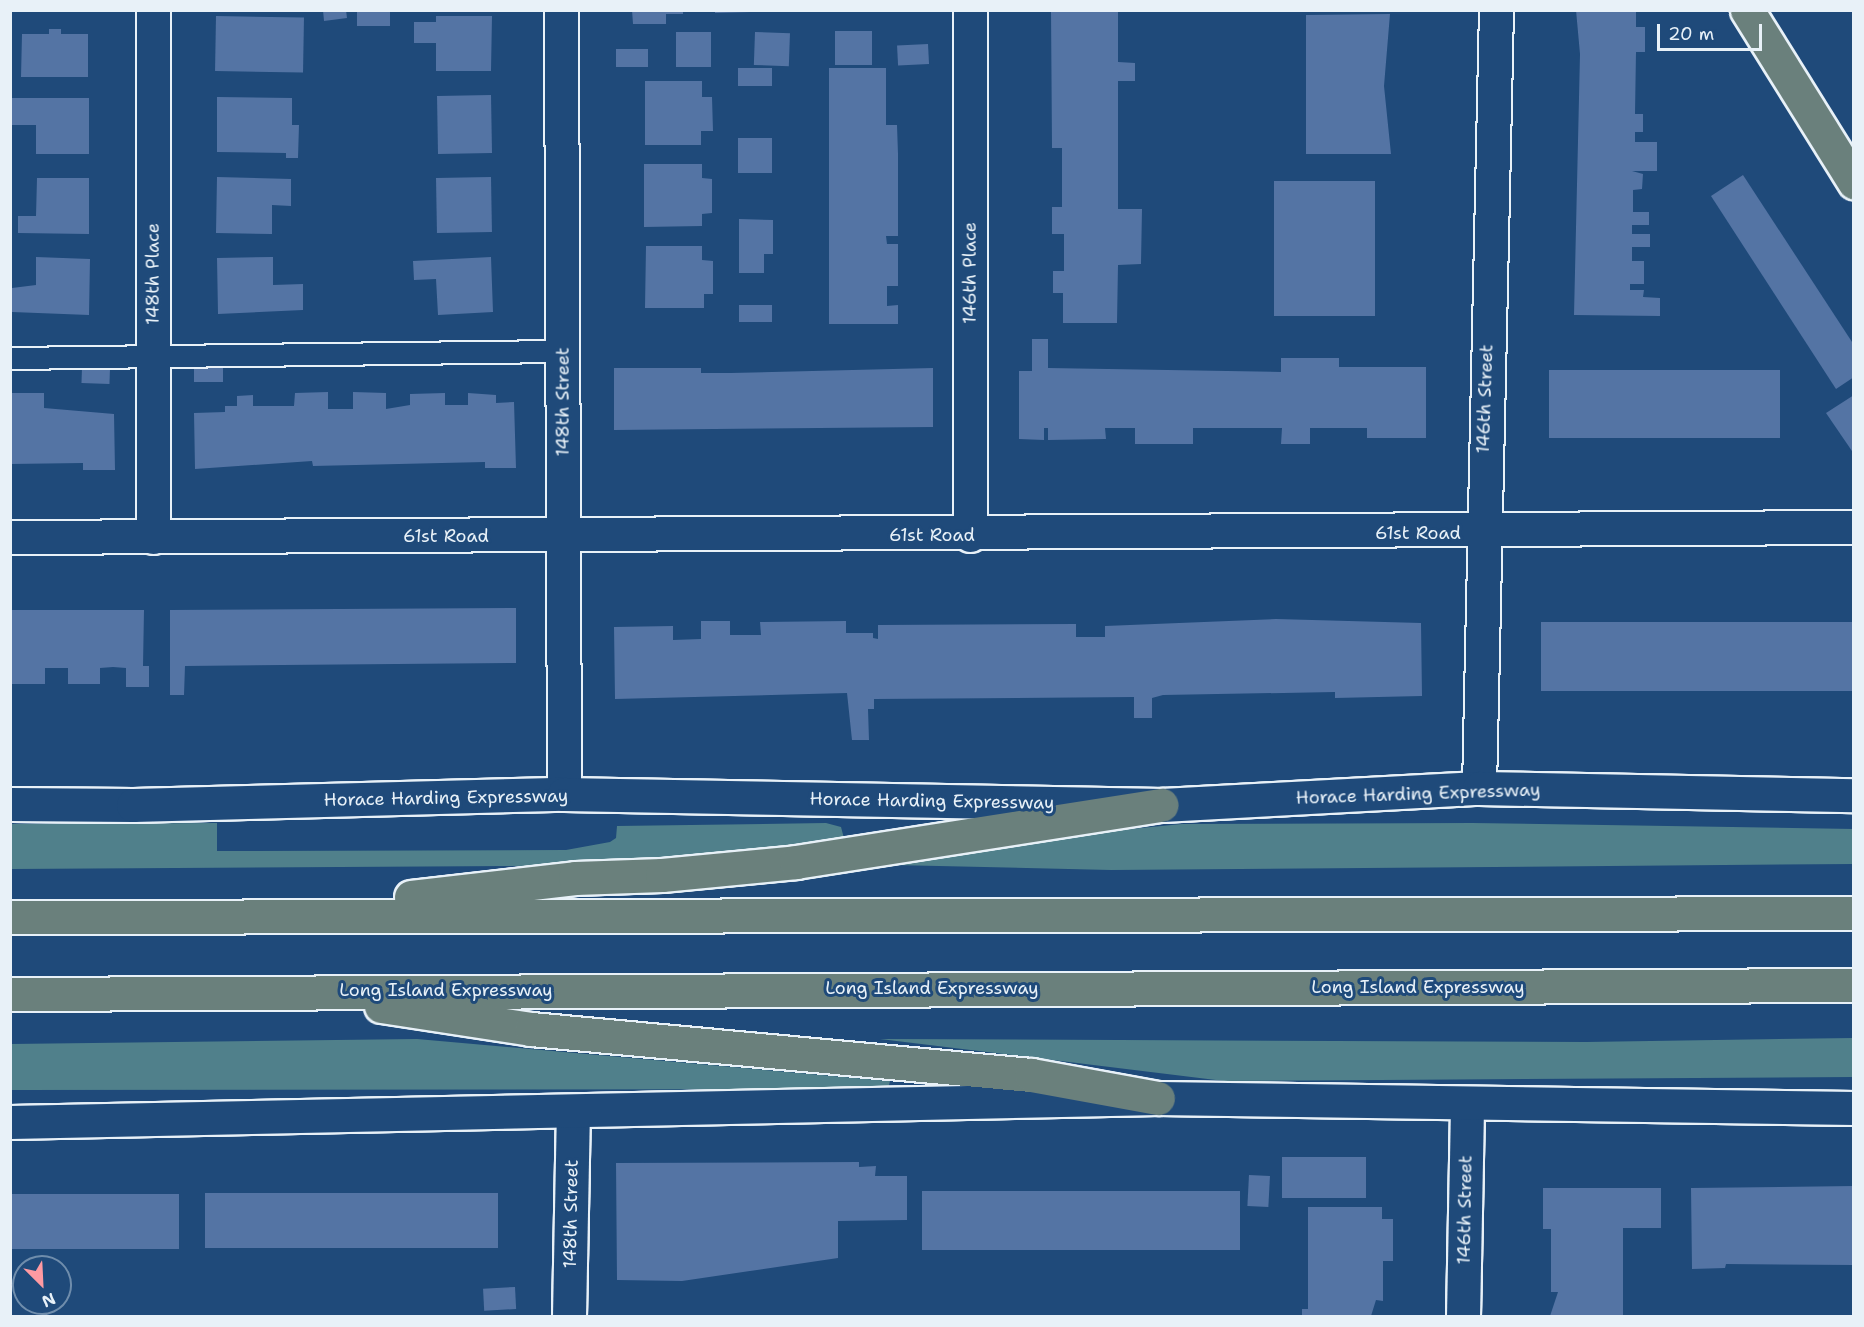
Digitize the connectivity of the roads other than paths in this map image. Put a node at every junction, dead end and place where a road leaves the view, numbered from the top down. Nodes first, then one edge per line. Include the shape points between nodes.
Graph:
1 (153, 10) edge
2 (561, 10) edge
3 (970, 10) edge
4 (1496, 10) edge
5 (1747, 10) edge
6 (1854, 182) edge
7 (563, 351) junction
8 (153, 357) junction
9 (10, 358) edge
10 (1854, 528) edge
11 (1481, 533) junction
12 (970, 535) junction
13 (563, 536) junction
14 (10, 537) edge
15 (153, 537) junction
16 (1479, 788) junction
17 (564, 794) junction
18 (1854, 795) edge
19 (10, 804) edge
20 (1162, 805) junction
21 (1854, 913) edge
22 (261, 915) junction
23 (10, 917) edge
24 (1854, 985) edge
25 (281, 990) junction
26 (10, 994) edge
27 (1158, 1098) junction
28 (1467, 1104) junction
29 (1854, 1108) edge
30 (573, 1112) junction
31 (10, 1122) edge
32 (570, 1317) edge
33 (1463, 1317) edge

1 - 8 street, 148th Place
2 - 7 street, 148th Street
3 - 12 street, 146th Place
4 - 11 street, 146th Street
5 - 6 main road
7 - 8 lane
7 - 13 street, 148th Street
8 - 9 lane
8 - 15 street, 148th Place
10 - 11 street, 61st Road
11 - 12 street, 61st Road
11 - 16 street, 146th Street
12 - 13 street, 61st Road
13 - 15 street, 61st Road
13 - 17 street, 148th Street
14 - 15 street, 61st Road
16 - 18 street, Horace Harding Expressway
16 - 20 street, Horace Harding Expressway
17 - 19 street, Horace Harding Expressway via 133,806
17 - 20 street, Horace Harding Expressway
20 - 22 main road via 796,862 662,875 575,878
21 - 22 main road
22 - 23 main road
24 - 25 main road, Long Island Expressway
25 - 26 main road, Long Island Expressway
25 - 27 main road via 531,1029 1031,1075
27 - 28 street
27 - 30 street
28 - 29 street
28 - 33 street, 146th Street
30 - 31 street
30 - 32 street, 148th Street

